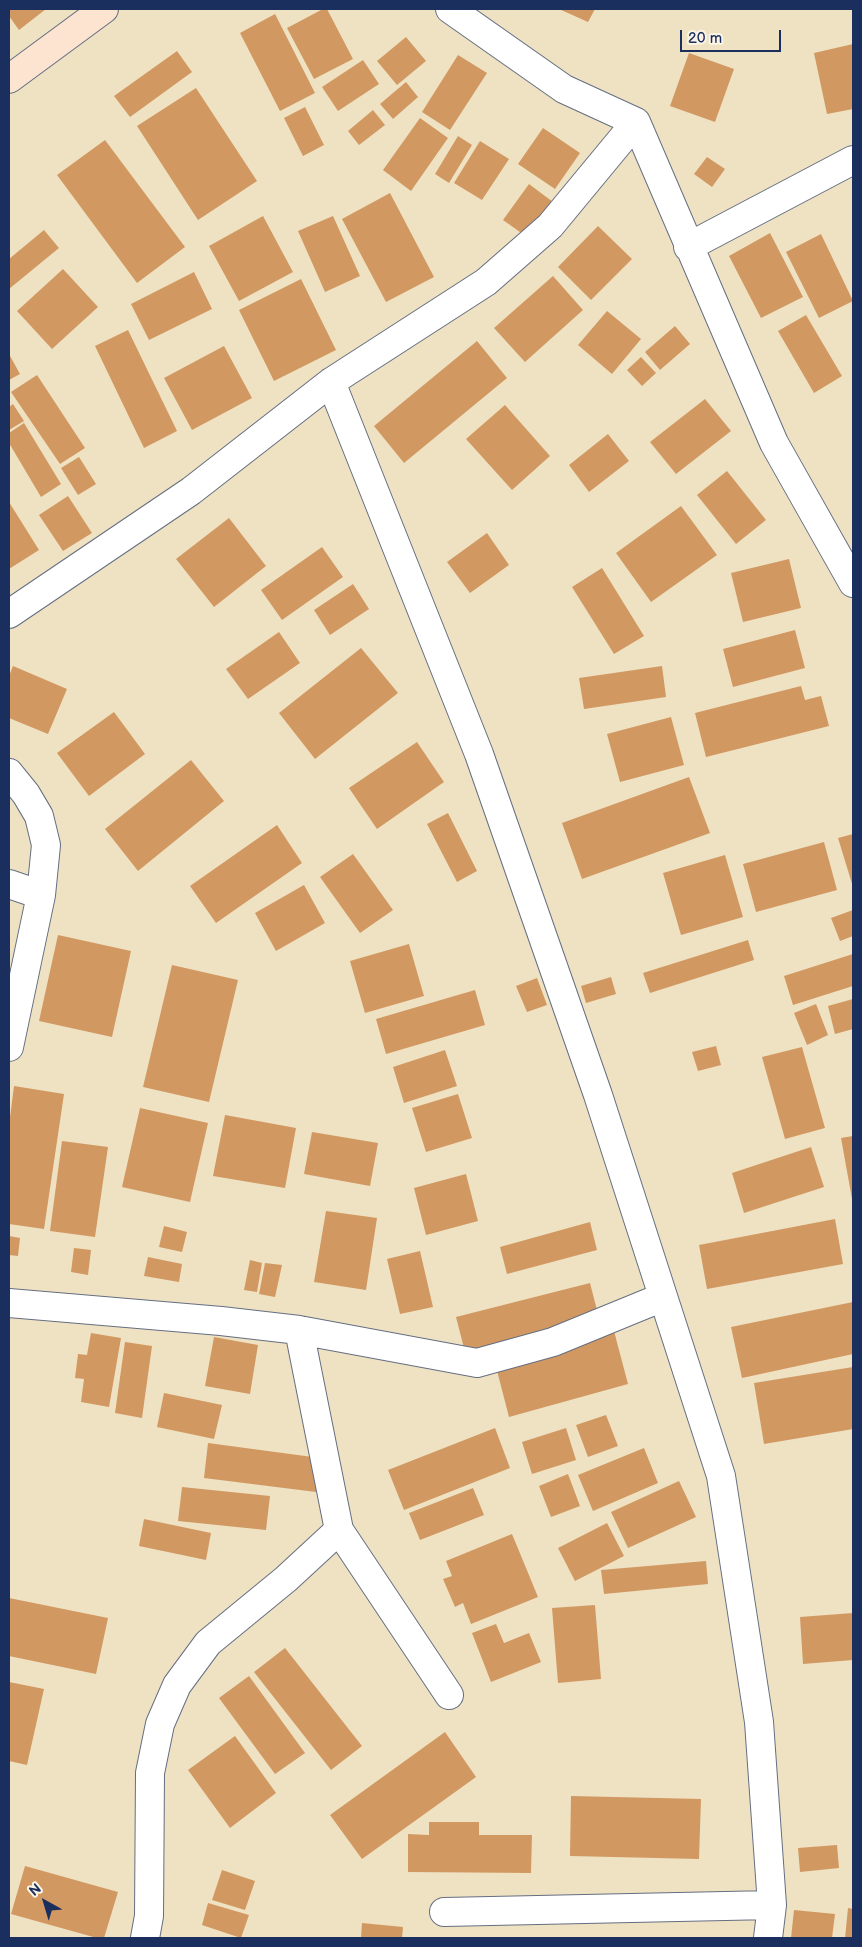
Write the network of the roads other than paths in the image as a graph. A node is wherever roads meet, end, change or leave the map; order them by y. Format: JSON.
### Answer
{"nodes":[{"id":1,"x":104,"y":9,"type":"edge"},
{"id":2,"x":450,"y":9,"type":"edge"},
{"id":3,"x":9,"y":79,"type":"edge"},
{"id":4,"x":636,"y":122,"type":"junction"},
{"id":5,"x":853,"y":160,"type":"edge"},
{"id":6,"x":688,"y":247,"type":"junction"},
{"id":7,"x":331,"y":382,"type":"junction"},
{"id":8,"x":853,"y":582,"type":"edge"},
{"id":9,"x":9,"y":614,"type":"edge"},
{"id":10,"x":9,"y":773,"type":"edge"},
{"id":11,"x":9,"y":884,"type":"edge"},
{"id":12,"x":41,"y":895,"type":"junction"},
{"id":13,"x":9,"y":1047,"type":"edge"},
{"id":14,"x":664,"y":1297,"type":"junction"},
{"id":15,"x":9,"y":1303,"type":"edge"},
{"id":16,"x":299,"y":1330,"type":"junction"},
{"id":17,"x":339,"y":1530,"type":"junction"},
{"id":18,"x":449,"y":1694,"type":"dead end"},
{"id":19,"x":772,"y":1905,"type":"junction"},
{"id":20,"x":444,"y":1912,"type":"dead end"},
{"id":21,"x":145,"y":1938,"type":"edge"},
{"id":22,"x":768,"y":1938,"type":"edge"}],
"edges":[{"from":1,"to":3,"type":"street"},
{"from":2,"to":4,"type":"street"},
{"from":4,"to":6,"type":"street"},
{"from":4,"to":7,"type":"street"},
{"from":5,"to":6,"type":"street"},
{"from":6,"to":8,"type":"street"},
{"from":7,"to":9,"type":"street"},
{"from":7,"to":14,"type":"street"},
{"from":10,"to":12,"type":"street"},
{"from":11,"to":12,"type":"street"},
{"from":12,"to":13,"type":"street"},
{"from":14,"to":16,"type":"street"},
{"from":14,"to":19,"type":"street"},
{"from":15,"to":16,"type":"street"},
{"from":16,"to":17,"type":"street"},
{"from":17,"to":18,"type":"street"},
{"from":17,"to":21,"type":"street"},
{"from":19,"to":20,"type":"street"},
{"from":19,"to":22,"type":"street"}]}
